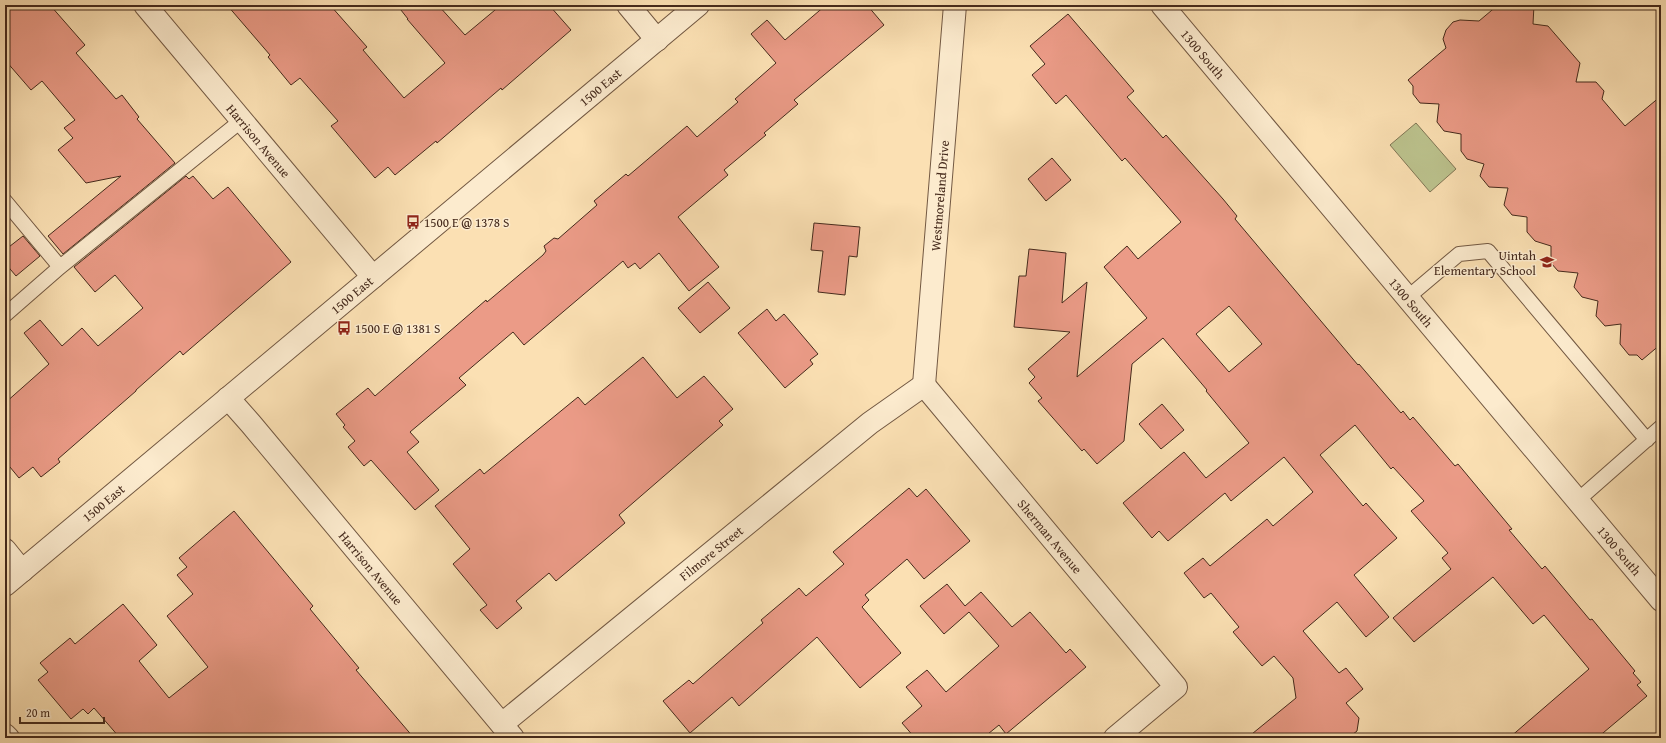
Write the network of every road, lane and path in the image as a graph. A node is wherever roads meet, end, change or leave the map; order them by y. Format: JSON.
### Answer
{"nodes":[{"id":1,"x":145,"y":5,"type":"edge"},
{"id":2,"x":628,"y":5,"type":"edge"},
{"id":3,"x":698,"y":5,"type":"edge"},
{"id":4,"x":955,"y":5,"type":"edge"},
{"id":5,"x":1162,"y":5,"type":"edge"},
{"id":6,"x":657,"y":40,"type":"junction"},
{"id":7,"x":242,"y":120,"type":"junction"},
{"id":8,"x":5,"y":201,"type":"edge"},
{"id":9,"x":60,"y":268,"type":"junction"},
{"id":10,"x":373,"y":277,"type":"junction"},
{"id":11,"x":1407,"y":298,"type":"junction"},
{"id":12,"x":5,"y":315,"type":"edge"},
{"id":13,"x":924,"y":385,"type":"junction"},
{"id":14,"x":228,"y":398,"type":"junction"},
{"id":15,"x":1661,"y":427,"type":"edge"},
{"id":16,"x":1647,"y":440,"type":"junction"},
{"id":17,"x":1578,"y":500,"type":"junction"},
{"id":18,"x":5,"y":550,"type":"edge"},
{"id":19,"x":22,"y":571,"type":"junction"},
{"id":20,"x":5,"y":585,"type":"edge"},
{"id":21,"x":1661,"y":600,"type":"edge"},
{"id":22,"x":508,"y":731,"type":"edge"},
{"id":23,"x":5,"y":735,"type":"edge"},
{"id":24,"x":8,"y":738,"type":"edge"},
{"id":25,"x":1115,"y":738,"type":"edge"}],
"edges":[{"from":1,"to":7,"type":"street","name":"Harrison Avenue"},
{"from":2,"to":6,"type":"street"},
{"from":3,"to":6,"type":"street","name":"1500 East"},
{"from":4,"to":13,"type":"street","name":"Westmoreland Drive"},
{"from":5,"to":11,"type":"street","name":"1300 South"},
{"from":6,"to":10,"type":"street","name":"1500 East"},
{"from":7,"to":9,"type":"lane"},
{"from":7,"to":10,"type":"street","name":"Harrison Avenue"},
{"from":8,"to":9,"type":"lane"},
{"from":9,"to":12,"type":"lane"},
{"from":10,"to":14,"type":"street","name":"1500 East"},
{"from":11,"to":16,"type":"lane"},
{"from":11,"to":17,"type":"street","name":"1300 South"},
{"from":13,"to":22,"type":"street","name":"Filmore Street"},
{"from":13,"to":25,"type":"street","name":"Sherman Avenue"},
{"from":14,"to":19,"type":"street","name":"1500 East"},
{"from":14,"to":22,"type":"street","name":"Harrison Avenue"},
{"from":15,"to":16,"type":"lane"},
{"from":16,"to":17,"type":"lane"},
{"from":17,"to":21,"type":"street","name":"1300 South"},
{"from":18,"to":19,"type":"street"},
{"from":19,"to":20,"type":"street","name":"1500 East"},
{"from":23,"to":24,"type":"street"}]}
